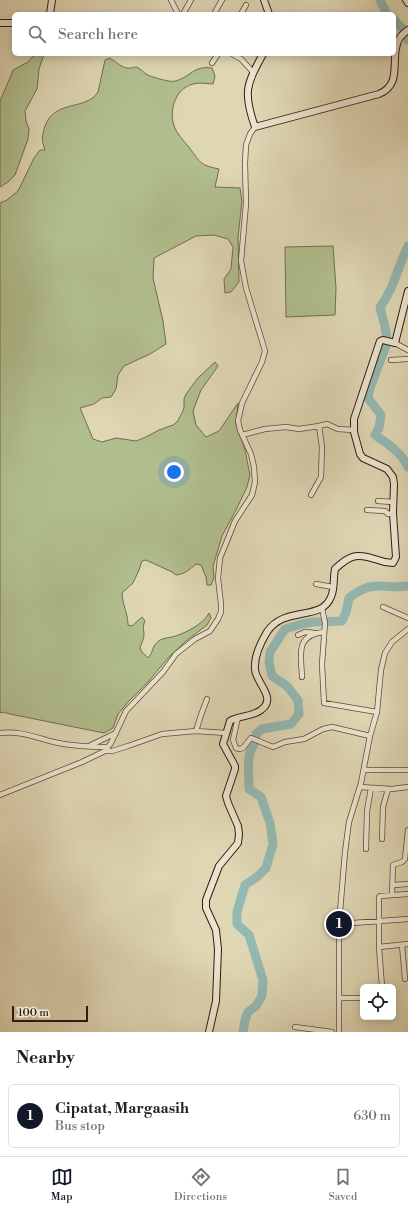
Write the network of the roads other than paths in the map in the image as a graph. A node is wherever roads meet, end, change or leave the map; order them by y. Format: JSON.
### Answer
{"nodes":[{"id":1,"x":52,"y":0,"type":"edge"},
{"id":2,"x":171,"y":0,"type":"edge"},
{"id":3,"x":191,"y":0,"type":"edge"},
{"id":4,"x":222,"y":0,"type":"edge"},
{"id":5,"x":264,"y":0,"type":"edge"},
{"id":6,"x":406,"y":0,"type":"edge"},
{"id":7,"x":408,"y":3,"type":"edge"},
{"id":8,"x":246,"y":5,"type":"dead end"},
{"id":9,"x":50,"y":12,"type":"edge"},
{"id":10,"x":177,"y":12,"type":"edge"},
{"id":11,"x":184,"y":12,"type":"edge"},
{"id":12,"x":215,"y":12,"type":"edge"},
{"id":13,"x":242,"y":12,"type":"edge"},
{"id":14,"x":268,"y":12,"type":"edge"},
{"id":15,"x":0,"y":23,"type":"edge"},
{"id":16,"x":12,"y":24,"type":"edge"},
{"id":17,"x":406,"y":32,"type":"edge"},
{"id":18,"x":396,"y":54,"type":"edge"},
{"id":19,"x":217,"y":56,"type":"edge"},
{"id":20,"x":236,"y":56,"type":"edge"},
{"id":21,"x":243,"y":56,"type":"edge"},
{"id":22,"x":262,"y":56,"type":"edge"},
{"id":23,"x":396,"y":56,"type":"edge"},
{"id":24,"x":241,"y":59,"type":"junction"},
{"id":25,"x":212,"y":63,"type":"dead end"},
{"id":26,"x":253,"y":72,"type":"junction"},
{"id":27,"x":255,"y":127,"type":"junction"},
{"id":28,"x":408,"y":291,"type":"edge"},
{"id":29,"x":394,"y":343,"type":"junction"},
{"id":30,"x":408,"y":350,"type":"edge"},
{"id":31,"x":408,"y":359,"type":"edge"},
{"id":32,"x":392,"y":360,"type":"dead end"},
{"id":33,"x":318,"y":426,"type":"junction"},
{"id":34,"x":351,"y":429,"type":"junction"},
{"id":35,"x":242,"y":435,"type":"junction"},
{"id":36,"x":311,"y":495,"type":"dead end"},
{"id":37,"x":391,"y":501,"type":"junction"},
{"id":38,"x":378,"y":502,"type":"dead end"},
{"id":39,"x":367,"y":510,"type":"dead end"},
{"id":40,"x":391,"y":514,"type":"junction"},
{"id":41,"x":316,"y":584,"type":"dead end"},
{"id":42,"x":330,"y":586,"type":"junction"},
{"id":43,"x":383,"y":607,"type":"dead end"},
{"id":44,"x":322,"y":608,"type":"junction"},
{"id":45,"x":408,"y":618,"type":"edge"},
{"id":46,"x":408,"y":629,"type":"edge"},
{"id":47,"x":324,"y":632,"type":"junction"},
{"id":48,"x":315,"y":633,"type":"junction"},
{"id":49,"x":298,"y":635,"type":"dead end"},
{"id":50,"x":302,"y":677,"type":"dead end"},
{"id":51,"x":207,"y":699,"type":"dead end"},
{"id":52,"x":377,"y":712,"type":"junction"},
{"id":53,"x":238,"y":717,"type":"junction"},
{"id":54,"x":196,"y":731,"type":"junction"},
{"id":55,"x":0,"y":733,"type":"edge"},
{"id":56,"x":116,"y":733,"type":"junction"},
{"id":57,"x":221,"y":733,"type":"junction"},
{"id":58,"x":370,"y":736,"type":"junction"},
{"id":59,"x":90,"y":746,"type":"junction"},
{"id":60,"x":106,"y":749,"type":"junction"},
{"id":61,"x":364,"y":770,"type":"junction"},
{"id":62,"x":408,"y":770,"type":"edge"},
{"id":63,"x":360,"y":787,"type":"junction"},
{"id":64,"x":408,"y":787,"type":"edge"},
{"id":65,"x":371,"y":788,"type":"junction"},
{"id":66,"x":388,"y":789,"type":"junction"},
{"id":67,"x":0,"y":795,"type":"edge"},
{"id":68,"x":408,"y":830,"type":"edge"},
{"id":69,"x":382,"y":839,"type":"dead end"},
{"id":70,"x":366,"y":849,"type":"dead end"},
{"id":71,"x":408,"y":884,"type":"edge"},
{"id":72,"x":393,"y":885,"type":"junction"},
{"id":73,"x":408,"y":894,"type":"edge"},
{"id":74,"x":392,"y":895,"type":"junction"},
{"id":75,"x":408,"y":919,"type":"edge"},
{"id":76,"x":379,"y":921,"type":"junction"},
{"id":77,"x":339,"y":924,"type":"junction"},
{"id":78,"x":408,"y":944,"type":"edge"},
{"id":79,"x":402,"y":945,"type":"junction"},
{"id":80,"x":378,"y":947,"type":"junction"},
{"id":81,"x":406,"y":979,"type":"dead end"},
{"id":82,"x":382,"y":984,"type":"edge"},
{"id":83,"x":340,"y":998,"type":"junction"},
{"id":84,"x":360,"y":998,"type":"edge"},
{"id":85,"x":295,"y":1028,"type":"dead end"},
{"id":86,"x":209,"y":1032,"type":"edge"},
{"id":87,"x":332,"y":1032,"type":"edge"},
{"id":88,"x":339,"y":1032,"type":"edge"}],
"edges":[{"from":1,"to":9,"type":"street"},
{"from":2,"to":10,"type":"street"},
{"from":3,"to":11,"type":"street"},
{"from":4,"to":12,"type":"street"},
{"from":5,"to":14,"type":"street"},
{"from":6,"to":7,"type":"street"},
{"from":8,"to":13,"type":"street"},
{"from":15,"to":16,"type":"street"},
{"from":17,"to":18,"type":"street"},
{"from":19,"to":25,"type":"street"},
{"from":20,"to":24,"type":"street"},
{"from":21,"to":24,"type":"street"},
{"from":22,"to":26,"type":"street"},
{"from":23,"to":27,"type":"street"},
{"from":24,"to":26,"type":"street"},
{"from":26,"to":27,"type":"street"},
{"from":27,"to":35,"type":"street"},
{"from":28,"to":29,"type":"street"},
{"from":29,"to":30,"type":"street"},
{"from":29,"to":34,"type":"street"},
{"from":31,"to":32,"type":"street"},
{"from":33,"to":34,"type":"street"},
{"from":33,"to":35,"type":"street"},
{"from":33,"to":36,"type":"street"},
{"from":34,"to":37,"type":"street"},
{"from":35,"to":56,"type":"street"},
{"from":37,"to":38,"type":"street"},
{"from":37,"to":40,"type":"street"},
{"from":39,"to":40,"type":"street"},
{"from":40,"to":42,"type":"street"},
{"from":41,"to":42,"type":"street"},
{"from":42,"to":44,"type":"street"},
{"from":43,"to":45,"type":"street"},
{"from":44,"to":47,"type":"street"},
{"from":44,"to":53,"type":"street"},
{"from":46,"to":52,"type":"street"},
{"from":47,"to":48,"type":"street"},
{"from":47,"to":52,"type":"street"},
{"from":48,"to":49,"type":"street"},
{"from":48,"to":50,"type":"street"},
{"from":51,"to":54,"type":"street"},
{"from":52,"to":58,"type":"street"},
{"from":53,"to":57,"type":"street"},
{"from":53,"to":58,"type":"street"},
{"from":54,"to":57,"type":"street"},
{"from":54,"to":60,"type":"street"},
{"from":55,"to":59,"type":"street"},
{"from":56,"to":59,"type":"street"},
{"from":56,"to":60,"type":"street"},
{"from":57,"to":86,"type":"street"},
{"from":58,"to":61,"type":"street"},
{"from":59,"to":60,"type":"street"},
{"from":60,"to":67,"type":"street"},
{"from":61,"to":62,"type":"street"},
{"from":61,"to":63,"type":"street"},
{"from":63,"to":65,"type":"street"},
{"from":63,"to":77,"type":"street"},
{"from":64,"to":66,"type":"street"},
{"from":65,"to":66,"type":"street"},
{"from":65,"to":70,"type":"street"},
{"from":66,"to":69,"type":"street"},
{"from":68,"to":72,"type":"street"},
{"from":71,"to":72,"type":"street"},
{"from":72,"to":74,"type":"street"},
{"from":73,"to":74,"type":"street"},
{"from":74,"to":76,"type":"street"},
{"from":75,"to":76,"type":"street"},
{"from":76,"to":77,"type":"street"},
{"from":76,"to":80,"type":"street"},
{"from":77,"to":83,"type":"street"},
{"from":78,"to":79,"type":"street"},
{"from":79,"to":80,"type":"street"},
{"from":79,"to":81,"type":"street"},
{"from":80,"to":82,"type":"street"},
{"from":83,"to":84,"type":"street"},
{"from":83,"to":88,"type":"street"},
{"from":85,"to":87,"type":"street"}]}
